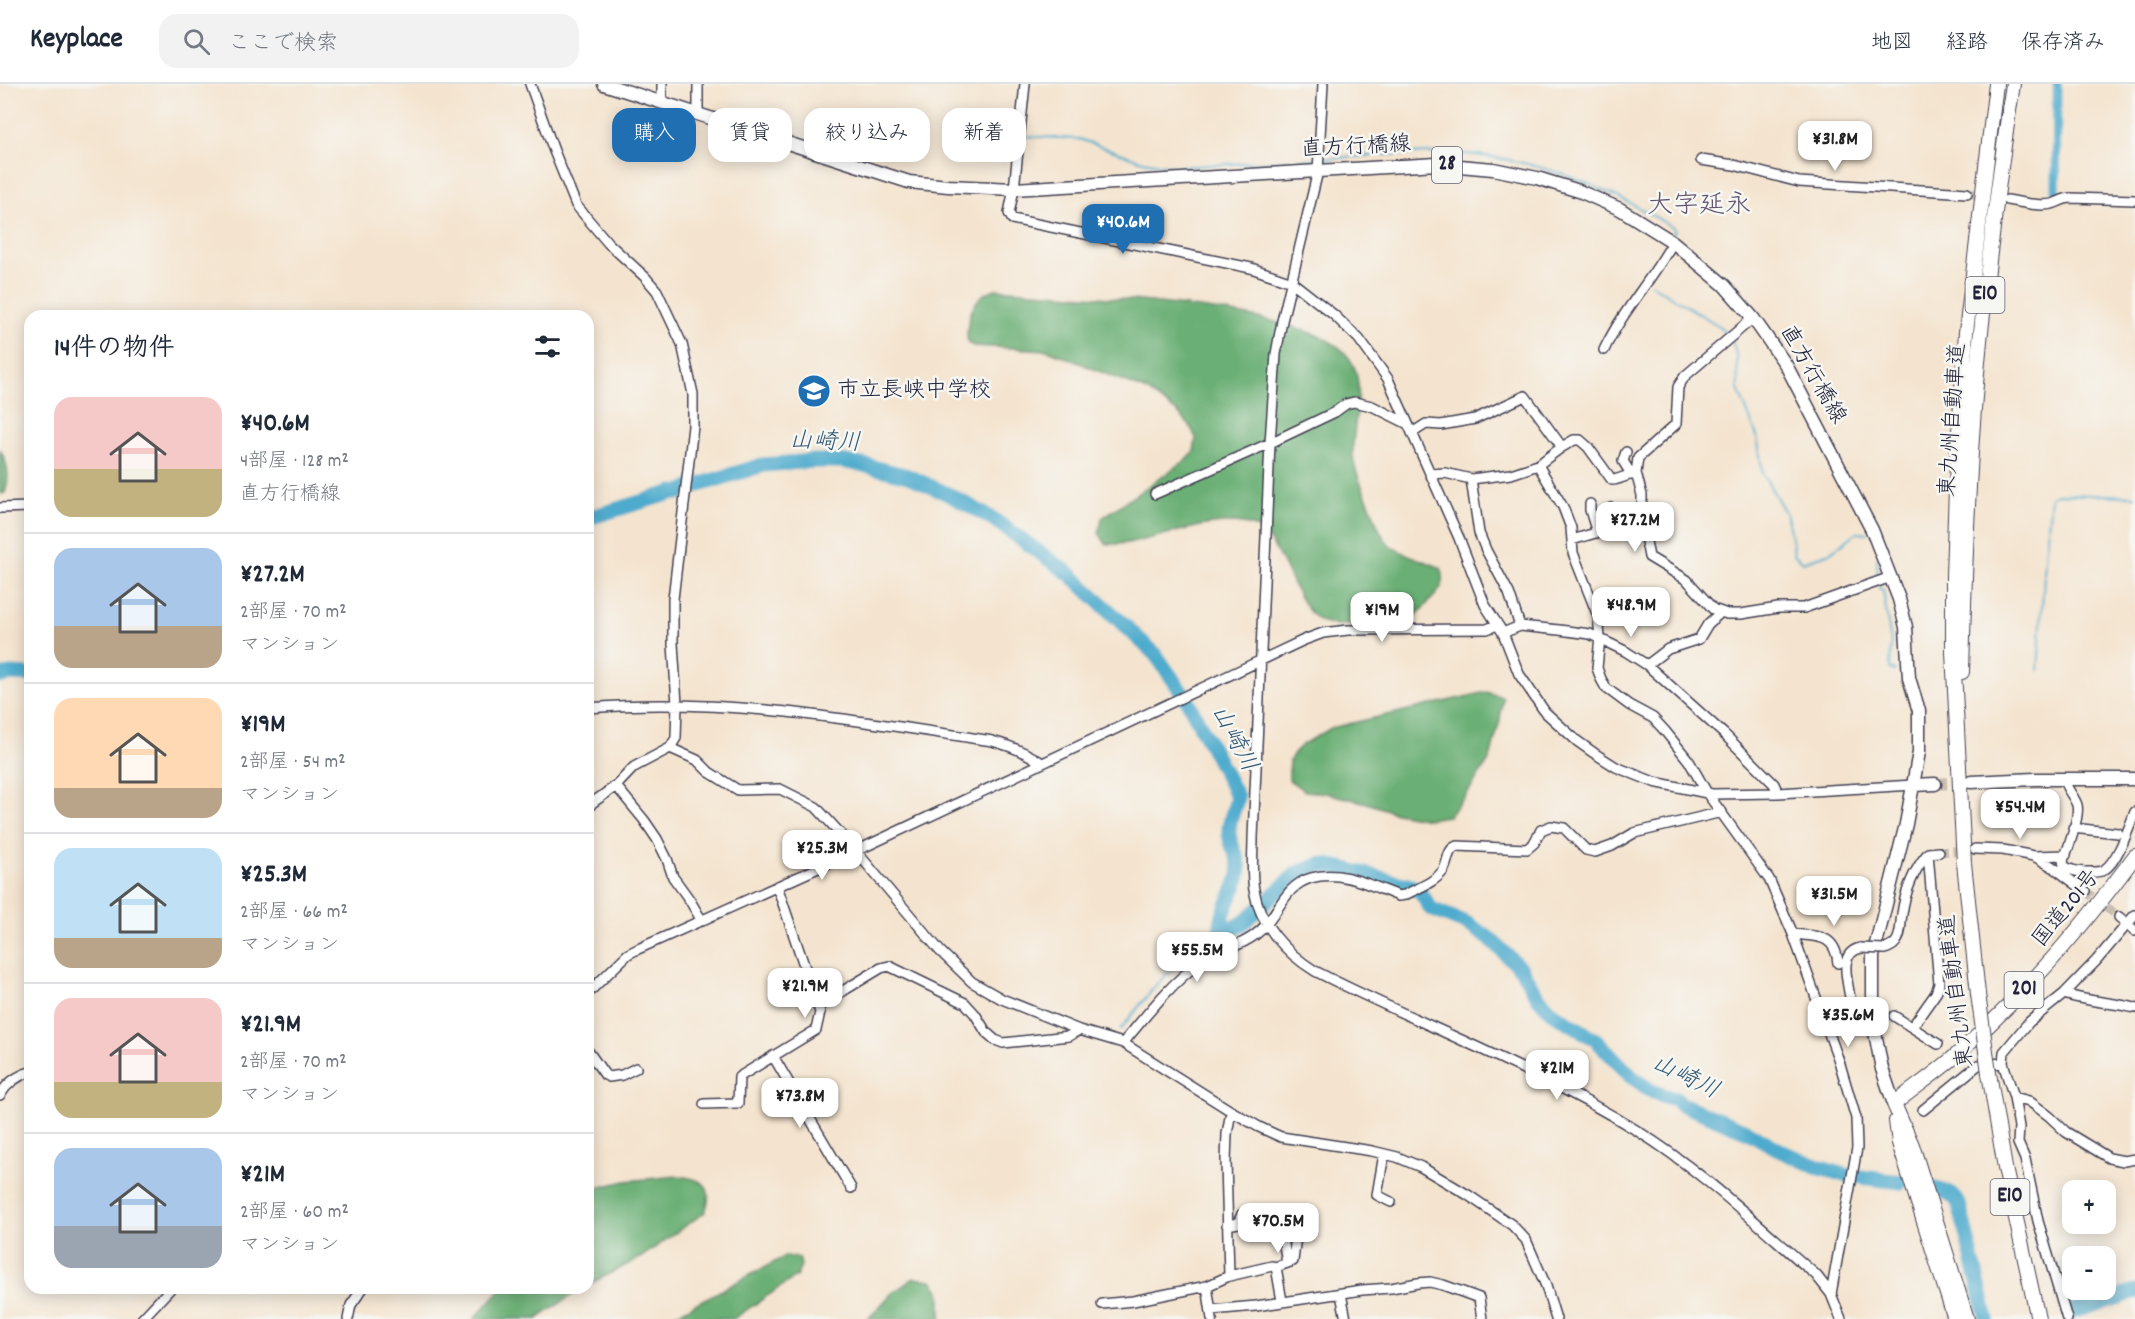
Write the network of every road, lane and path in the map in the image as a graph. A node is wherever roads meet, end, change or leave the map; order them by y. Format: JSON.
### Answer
{"nodes":[{"id":1,"x":530,"y":84,"type":"edge"},
{"id":2,"x":604,"y":84,"type":"edge"},
{"id":3,"x":662,"y":84,"type":"edge"},
{"id":4,"x":698,"y":84,"type":"edge"},
{"id":5,"x":1025,"y":84,"type":"edge"},
{"id":6,"x":1323,"y":84,"type":"edge"},
{"id":7,"x":1996,"y":84,"type":"edge"},
{"id":8,"x":2013,"y":84,"type":"edge"},
{"id":9,"x":625,"y":88,"type":"edge"},
{"id":10,"x":662,"y":103,"type":"junction"},
{"id":11,"x":698,"y":115,"type":"junction"},
{"id":12,"x":1701,"y":160,"type":"dead end"},
{"id":13,"x":1318,"y":171,"type":"junction"},
{"id":14,"x":1014,"y":189,"type":"junction"},
{"id":15,"x":1967,"y":193,"type":"tunnel mouth"},
{"id":16,"x":2007,"y":200,"type":"tunnel mouth"},
{"id":17,"x":2135,"y":200,"type":"edge"},
{"id":18,"x":1673,"y":242,"type":"junction"},
{"id":19,"x":1292,"y":282,"type":"junction"},
{"id":20,"x":1753,"y":318,"type":"junction"},
{"id":21,"x":1604,"y":350,"type":"dead end"},
{"id":22,"x":1410,"y":428,"type":"junction"},
{"id":23,"x":1270,"y":443,"type":"junction"},
{"id":24,"x":1562,"y":447,"type":"junction"},
{"id":25,"x":1626,"y":452,"type":"dead end"},
{"id":26,"x":1538,"y":465,"type":"junction"},
{"id":27,"x":1430,"y":474,"type":"junction"},
{"id":28,"x":1634,"y":474,"type":"junction"},
{"id":29,"x":1471,"y":479,"type":"junction"},
{"id":30,"x":1155,"y":494,"type":"dead end"},
{"id":31,"x":1590,"y":504,"type":"dead end"},
{"id":32,"x":24,"y":507,"type":"edge"},
{"id":33,"x":0,"y":508,"type":"edge"},
{"id":34,"x":1611,"y":508,"type":"dead end"},
{"id":35,"x":1642,"y":521,"type":"junction"},
{"id":36,"x":1611,"y":528,"type":"junction"},
{"id":37,"x":1597,"y":532,"type":"junction"},
{"id":38,"x":1572,"y":540,"type":"junction"},
{"id":39,"x":1891,"y":577,"type":"junction"},
{"id":40,"x":1720,"y":613,"type":"junction"},
{"id":41,"x":1520,"y":626,"type":"junction"},
{"id":42,"x":1500,"y":629,"type":"junction"},
{"id":43,"x":1600,"y":637,"type":"junction"},
{"id":44,"x":1260,"y":661,"type":"junction"},
{"id":45,"x":1647,"y":665,"type":"junction"},
{"id":46,"x":677,"y":705,"type":"junction"},
{"id":47,"x":594,"y":708,"type":"edge"},
{"id":48,"x":670,"y":748,"type":"junction"},
{"id":49,"x":1960,"y":761,"type":"junction"},
{"id":50,"x":1042,"y":763,"type":"junction"},
{"id":51,"x":2064,"y":779,"type":"junction"},
{"id":52,"x":2135,"y":779,"type":"edge"},
{"id":53,"x":1971,"y":782,"type":"tunnel mouth"},
{"id":54,"x":1935,"y":784,"type":"tunnel mouth"},
{"id":55,"x":1914,"y":785,"type":"junction"},
{"id":56,"x":616,"y":786,"type":"junction"},
{"id":57,"x":1707,"y":793,"type":"junction"},
{"id":58,"x":1778,"y":793,"type":"junction"},
{"id":59,"x":594,"y":801,"type":"edge"},
{"id":60,"x":1722,"y":812,"type":"junction"},
{"id":61,"x":2135,"y":812,"type":"edge"},
{"id":62,"x":2073,"y":828,"type":"junction"},
{"id":63,"x":2118,"y":833,"type":"dead end"},
{"id":64,"x":1976,"y":849,"type":"tunnel mouth"},
{"id":65,"x":856,"y":852,"type":"junction"},
{"id":66,"x":1939,"y":852,"type":"tunnel mouth"},
{"id":67,"x":1928,"y":853,"type":"junction"},
{"id":68,"x":2066,"y":855,"type":"junction"},
{"id":69,"x":2034,"y":856,"type":"junction"},
{"id":70,"x":2135,"y":856,"type":"edge"},
{"id":71,"x":777,"y":886,"type":"junction"},
{"id":72,"x":2085,"y":891,"type":"tunnel mouth"},
{"id":73,"x":2135,"y":915,"type":"edge"},
{"id":74,"x":2119,"y":917,"type":"tunnel mouth"},
{"id":75,"x":702,"y":921,"type":"junction"},
{"id":76,"x":1266,"y":922,"type":"junction"},
{"id":77,"x":2131,"y":928,"type":"edge"},
{"id":78,"x":1793,"y":934,"type":"junction"},
{"id":79,"x":1838,"y":963,"type":"dead end"},
{"id":80,"x":594,"y":987,"type":"edge"},
{"id":81,"x":2064,"y":994,"type":"junction"},
{"id":82,"x":818,"y":1006,"type":"junction"},
{"id":83,"x":2135,"y":1008,"type":"edge"},
{"id":84,"x":1894,"y":1016,"type":"dead end"},
{"id":85,"x":1912,"y":1027,"type":"junction"},
{"id":86,"x":1079,"y":1030,"type":"junction"},
{"id":87,"x":1827,"y":1030,"type":"junction"},
{"id":88,"x":1123,"y":1043,"type":"junction"},
{"id":89,"x":1938,"y":1044,"type":"dead end"},
{"id":90,"x":773,"y":1056,"type":"junction"},
{"id":91,"x":594,"y":1059,"type":"edge"},
{"id":92,"x":2003,"y":1063,"type":"junction"},
{"id":93,"x":636,"y":1068,"type":"dead end"},
{"id":94,"x":24,"y":1074,"type":"edge"},
{"id":95,"x":0,"y":1095,"type":"edge"},
{"id":96,"x":2014,"y":1097,"type":"junction"},
{"id":97,"x":704,"y":1104,"type":"dead end"},
{"id":98,"x":1894,"y":1104,"type":"junction"},
{"id":99,"x":1923,"y":1110,"type":"dead end"},
{"id":100,"x":1232,"y":1112,"type":"junction"},
{"id":101,"x":1384,"y":1154,"type":"junction"},
{"id":102,"x":2135,"y":1159,"type":"edge"},
{"id":103,"x":851,"y":1188,"type":"dead end"},
{"id":104,"x":1391,"y":1202,"type":"dead end"},
{"id":105,"x":1242,"y":1214,"type":"dead end"},
{"id":106,"x":1227,"y":1225,"type":"junction"},
{"id":107,"x":1300,"y":1226,"type":"dead end"},
{"id":108,"x":1282,"y":1233,"type":"dead end"},
{"id":109,"x":1287,"y":1263,"type":"junction"},
{"id":110,"x":1276,"y":1267,"type":"junction"},
{"id":111,"x":1229,"y":1276,"type":"junction"},
{"id":112,"x":1207,"y":1286,"type":"junction"},
{"id":113,"x":165,"y":1294,"type":"edge"},
{"id":114,"x":359,"y":1294,"type":"edge"},
{"id":115,"x":1341,"y":1294,"type":"junction"},
{"id":116,"x":1831,"y":1294,"type":"junction"},
{"id":117,"x":1282,"y":1301,"type":"junction"},
{"id":118,"x":1102,"y":1304,"type":"dead end"},
{"id":119,"x":1212,"y":1314,"type":"edge"},
{"id":120,"x":142,"y":1319,"type":"edge"},
{"id":121,"x":348,"y":1319,"type":"edge"},
{"id":122,"x":1346,"y":1319,"type":"edge"},
{"id":123,"x":1482,"y":1319,"type":"edge"},
{"id":124,"x":1556,"y":1319,"type":"edge"},
{"id":125,"x":1840,"y":1319,"type":"edge"},
{"id":126,"x":1955,"y":1319,"type":"edge"},
{"id":127,"x":1967,"y":1319,"type":"edge"},
{"id":128,"x":2038,"y":1319,"type":"edge"},
{"id":129,"x":2067,"y":1319,"type":"edge"}],
"edges":[{"from":1,"to":46,"type":"street"},
{"from":2,"to":9,"type":"main road","name":"直方行橋線","number":"28"},
{"from":3,"to":10,"type":"street"},
{"from":4,"to":11,"type":"street"},
{"from":5,"to":14,"type":"street"},
{"from":6,"to":13,"type":"street"},
{"from":7,"to":49,"type":"highway","name":"東九州自動車道","number":"E10"},
{"from":8,"to":49,"type":"highway","name":"東九州自動車道","number":"E10"},
{"from":9,"to":10,"type":"main road","name":"直方行橋線","number":"28"},
{"from":10,"to":11,"type":"main road","name":"直方行橋線","number":"28"},
{"from":11,"to":14,"type":"main road","name":"直方行橋線","number":"28"},
{"from":12,"to":15,"type":"street"},
{"from":13,"to":14,"type":"main road","name":"直方行橋線","number":"28"},
{"from":13,"to":18,"type":"main road","name":"直方行橋線","number":"28"},
{"from":13,"to":19,"type":"street"},
{"from":14,"to":19,"type":"street"},
{"from":16,"to":17,"type":"street"},
{"from":18,"to":20,"type":"main road","name":"直方行橋線","number":"28"},
{"from":18,"to":21,"type":"street"},
{"from":19,"to":22,"type":"street"},
{"from":19,"to":23,"type":"street"},
{"from":20,"to":28,"type":"street"},
{"from":20,"to":39,"type":"main road","name":"直方行橋線","number":"28"},
{"from":22,"to":23,"type":"street"},
{"from":22,"to":24,"type":"street"},
{"from":22,"to":27,"type":"street"},
{"from":23,"to":30,"type":"street"},
{"from":23,"to":44,"type":"street"},
{"from":24,"to":26,"type":"street"},
{"from":24,"to":28,"type":"street"},
{"from":25,"to":28,"type":"street"},
{"from":26,"to":29,"type":"street"},
{"from":26,"to":38,"type":"street"},
{"from":27,"to":29,"type":"street"},
{"from":27,"to":42,"type":"street"},
{"from":28,"to":35,"type":"street"},
{"from":29,"to":41,"type":"street"},
{"from":31,"to":37,"type":"street"},
{"from":32,"to":33,"type":"street"},
{"from":34,"to":36,"type":"street"},
{"from":35,"to":36,"type":"street"},
{"from":35,"to":40,"type":"street"},
{"from":36,"to":37,"type":"street"},
{"from":37,"to":38,"type":"street"},
{"from":38,"to":43,"type":"street"},
{"from":39,"to":40,"type":"street"},
{"from":39,"to":55,"type":"main road","name":"直方行橋線","number":"28"},
{"from":40,"to":45,"type":"street"},
{"from":41,"to":42,"type":"street"},
{"from":41,"to":43,"type":"street"},
{"from":42,"to":44,"type":"street"},
{"from":42,"to":57,"type":"street"},
{"from":43,"to":45,"type":"street"},
{"from":43,"to":57,"type":"street"},
{"from":44,"to":50,"type":"street"},
{"from":44,"to":76,"type":"street"},
{"from":45,"to":58,"type":"street"},
{"from":46,"to":47,"type":"street"},
{"from":46,"to":48,"type":"street"},
{"from":46,"to":50,"type":"street"},
{"from":48,"to":56,"type":"street"},
{"from":48,"to":65,"type":"street"},
{"from":49,"to":128,"type":"highway","name":"東九州自動車道","number":"E10","bridge":true},
{"from":50,"to":65,"type":"street"},
{"from":51,"to":52,"type":"main road"},
{"from":51,"to":53,"type":"main road"},
{"from":51,"to":62,"type":"street"},
{"from":54,"to":55,"type":"main road"},
{"from":55,"to":58,"type":"street"},
{"from":55,"to":98,"type":"main road","name":"直方行橋線","number":"28"},
{"from":56,"to":59,"type":"street"},
{"from":56,"to":75,"type":"street"},
{"from":57,"to":58,"type":"street"},
{"from":57,"to":60,"type":"street"},
{"from":60,"to":76,"type":"street"},
{"from":60,"to":78,"type":"street"},
{"from":61,"to":68,"type":"street"},
{"from":62,"to":63,"type":"street"},
{"from":62,"to":68,"type":"street"},
{"from":64,"to":69,"type":"street"},
{"from":65,"to":71,"type":"street"},
{"from":65,"to":86,"type":"street"},
{"from":66,"to":67,"type":"street"},
{"from":67,"to":85,"type":"street"},
{"from":67,"to":87,"type":"street","bridge":true},
{"from":68,"to":69,"type":"street"},
{"from":69,"to":72,"type":"street"},
{"from":70,"to":98,"type":"highway","name":"国道201号","number":"201"},
{"from":71,"to":75,"type":"street"},
{"from":71,"to":82,"type":"street"},
{"from":73,"to":77,"type":"street"},
{"from":74,"to":77,"type":"street"},
{"from":75,"to":80,"type":"street"},
{"from":76,"to":88,"type":"street"},
{"from":76,"to":116,"type":"street"},
{"from":77,"to":81,"type":"street"},
{"from":78,"to":79,"type":"street"},
{"from":78,"to":87,"type":"street"},
{"from":81,"to":83,"type":"street"},
{"from":81,"to":92,"type":"street"},
{"from":82,"to":86,"type":"street"},
{"from":82,"to":90,"type":"street"},
{"from":84,"to":85,"type":"street"},
{"from":85,"to":89,"type":"street"},
{"from":86,"to":88,"type":"street"},
{"from":87,"to":116,"type":"street"},
{"from":88,"to":100,"type":"street"},
{"from":90,"to":97,"type":"street"},
{"from":90,"to":103,"type":"street"},
{"from":91,"to":93,"type":"street"},
{"from":92,"to":96,"type":"street"},
{"from":92,"to":99,"type":"street"},
{"from":94,"to":95,"type":"street"},
{"from":96,"to":102,"type":"street"},
{"from":96,"to":129,"type":"street"},
{"from":98,"to":126,"type":"highway"},
{"from":98,"to":127,"type":"highway"},
{"from":100,"to":101,"type":"street"},
{"from":100,"to":106,"type":"street"},
{"from":101,"to":104,"type":"street"},
{"from":101,"to":124,"type":"street"},
{"from":105,"to":106,"type":"street"},
{"from":106,"to":111,"type":"street"},
{"from":107,"to":109,"type":"street"},
{"from":108,"to":109,"type":"street"},
{"from":109,"to":110,"type":"street"},
{"from":110,"to":111,"type":"street"},
{"from":110,"to":117,"type":"street"},
{"from":111,"to":112,"type":"street"},
{"from":112,"to":118,"type":"street"},
{"from":112,"to":119,"type":"street"},
{"from":113,"to":120,"type":"street"},
{"from":114,"to":121,"type":"street"},
{"from":115,"to":117,"type":"street"},
{"from":115,"to":122,"type":"street"},
{"from":115,"to":123,"type":"street"},
{"from":116,"to":125,"type":"street"},
{"from":117,"to":119,"type":"street"}]}
